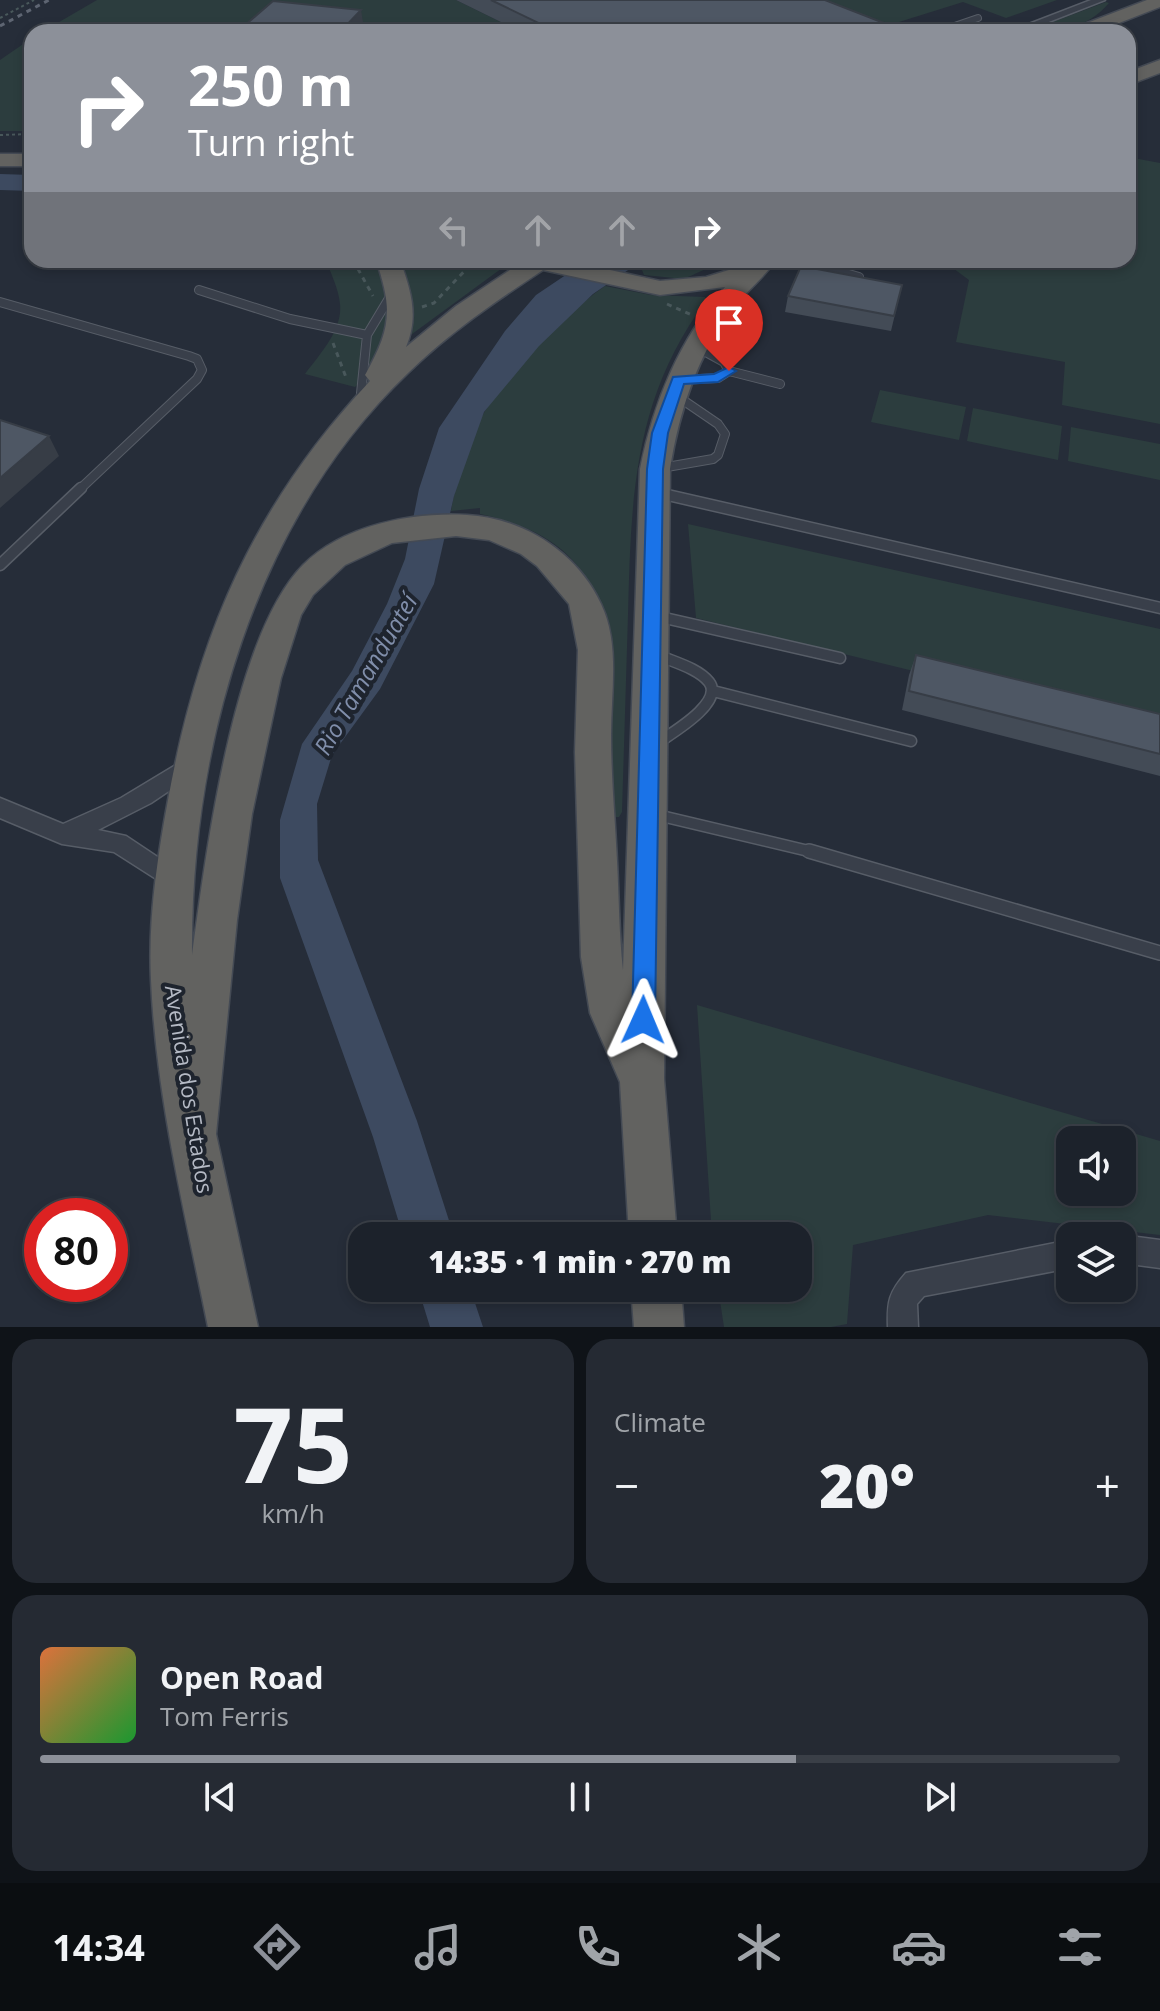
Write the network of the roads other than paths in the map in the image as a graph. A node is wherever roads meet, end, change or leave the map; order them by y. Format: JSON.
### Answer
{"nodes":[{"id":1,"x":1100,"y":0,"type":"edge"},
{"id":2,"x":1120,"y":0,"type":"edge"},
{"id":3,"x":1160,"y":1,"type":"edge"},
{"id":4,"x":978,"y":18,"type":"dead end"},
{"id":5,"x":1107,"y":21,"type":"junction"},
{"id":6,"x":960,"y":24,"type":"edge"},
{"id":7,"x":1035,"y":24,"type":"edge"},
{"id":8,"x":1100,"y":24,"type":"edge"},
{"id":9,"x":1160,"y":66,"type":"edge"},
{"id":10,"x":1136,"y":76,"type":"edge"},
{"id":11,"x":0,"y":152,"type":"edge"},
{"id":12,"x":24,"y":152,"type":"edge"},
{"id":13,"x":0,"y":160,"type":"edge"},
{"id":14,"x":24,"y":160,"type":"edge"},
{"id":15,"x":528,"y":268,"type":"edge"},
{"id":16,"x":570,"y":268,"type":"edge"},
{"id":17,"x":752,"y":268,"type":"edge"},
{"id":18,"x":756,"y":268,"type":"edge"},
{"id":19,"x":828,"y":268,"type":"edge"},
{"id":20,"x":859,"y":277,"type":"edge"},
{"id":21,"x":396,"y":284,"type":"edge"},
{"id":22,"x":199,"y":290,"type":"dead end"},
{"id":23,"x":0,"y":302,"type":"edge"},
{"id":24,"x":702,"y":333,"type":"junction"},
{"id":25,"x":367,"y":335,"type":"junction"},
{"id":26,"x":729,"y":371,"type":"junction"},
{"id":27,"x":780,"y":384,"type":"dead end"},
{"id":28,"x":676,"y":387,"type":"junction"},
{"id":29,"x":360,"y":403,"type":"junction"},
{"id":30,"x":654,"y":480,"type":"junction"},
{"id":31,"x":0,"y":565,"type":"edge"},
{"id":32,"x":1160,"y":608,"type":"edge"},
{"id":33,"x":650,"y":615,"type":"junction"},
{"id":34,"x":650,"y":652,"type":"junction"},
{"id":35,"x":840,"y":658,"type":"dead end"},
{"id":36,"x":713,"y":691,"type":"junction"},
{"id":37,"x":911,"y":741,"type":"dead end"},
{"id":38,"x":648,"y":750,"type":"junction"},
{"id":39,"x":189,"y":766,"type":"junction"},
{"id":40,"x":0,"y":808,"type":"edge"},
{"id":41,"x":647,"y":812,"type":"junction"},
{"id":42,"x":62,"y":834,"type":"junction"},
{"id":43,"x":175,"y":881,"type":"junction"},
{"id":44,"x":1160,"y":953,"type":"edge"},
{"id":45,"x":642,"y":1079,"type":"junction"},
{"id":46,"x":193,"y":1133,"type":"junction"},
{"id":47,"x":652,"y":1222,"type":"edge"},
{"id":48,"x":1136,"y":1251,"type":"edge"},
{"id":49,"x":1160,"y":1254,"type":"edge"},
{"id":50,"x":1056,"y":1257,"type":"edge"},
{"id":51,"x":657,"y":1302,"type":"edge"},
{"id":52,"x":233,"y":1327,"type":"edge"},
{"id":53,"x":659,"y":1327,"type":"edge"},
{"id":54,"x":903,"y":1327,"type":"edge"}],
"edges":[{"from":1,"to":7,"type":"street"},
{"from":2,"to":5,"type":"highway"},
{"from":3,"to":5,"type":"highway"},
{"from":4,"to":6,"type":"lane"},
{"from":5,"to":8,"type":"highway"},
{"from":9,"to":10,"type":"highway"},
{"from":11,"to":12,"type":"highway"},
{"from":13,"to":14,"type":"highway"},
{"from":15,"to":29,"type":"highway","name":"Avenida dos Estados"},
{"from":16,"to":17,"type":"highway"},
{"from":18,"to":24,"type":"highway"},
{"from":19,"to":20,"type":"lane"},
{"from":21,"to":25,"type":"lane"},
{"from":21,"to":29,"type":"highway"},
{"from":22,"to":25,"type":"lane"},
{"from":23,"to":31,"type":"lane"},
{"from":24,"to":26,"type":"lane"},
{"from":24,"to":28,"type":"highway"},
{"from":25,"to":29,"type":"lane"},
{"from":26,"to":27,"type":"lane"},
{"from":26,"to":28,"type":"lane"},
{"from":28,"to":30,"type":"highway"},
{"from":28,"to":30,"type":"lane"},
{"from":29,"to":39,"type":"highway","name":"Avenida dos Estados"},
{"from":30,"to":32,"type":"lane"},
{"from":30,"to":33,"type":"highway"},
{"from":33,"to":34,"type":"highway"},
{"from":33,"to":35,"type":"lane"},
{"from":34,"to":36,"type":"lane"},
{"from":34,"to":38,"type":"highway"},
{"from":36,"to":37,"type":"lane"},
{"from":36,"to":38,"type":"lane"},
{"from":38,"to":41,"type":"highway"},
{"from":39,"to":42,"type":"street"},
{"from":39,"to":43,"type":"highway","name":"Avenida dos Estados"},
{"from":40,"to":42,"type":"street"},
{"from":41,"to":44,"type":"lane"},
{"from":41,"to":45,"type":"highway"},
{"from":42,"to":43,"type":"street"},
{"from":43,"to":46,"type":"highway","name":"Avenida dos Estados"},
{"from":45,"to":46,"type":"highway"},
{"from":45,"to":47,"type":"highway"},
{"from":46,"to":52,"type":"highway","name":"Avenida dos Estados"},
{"from":48,"to":49,"type":"street"},
{"from":50,"to":54,"type":"street"},
{"from":51,"to":53,"type":"highway"}]}
